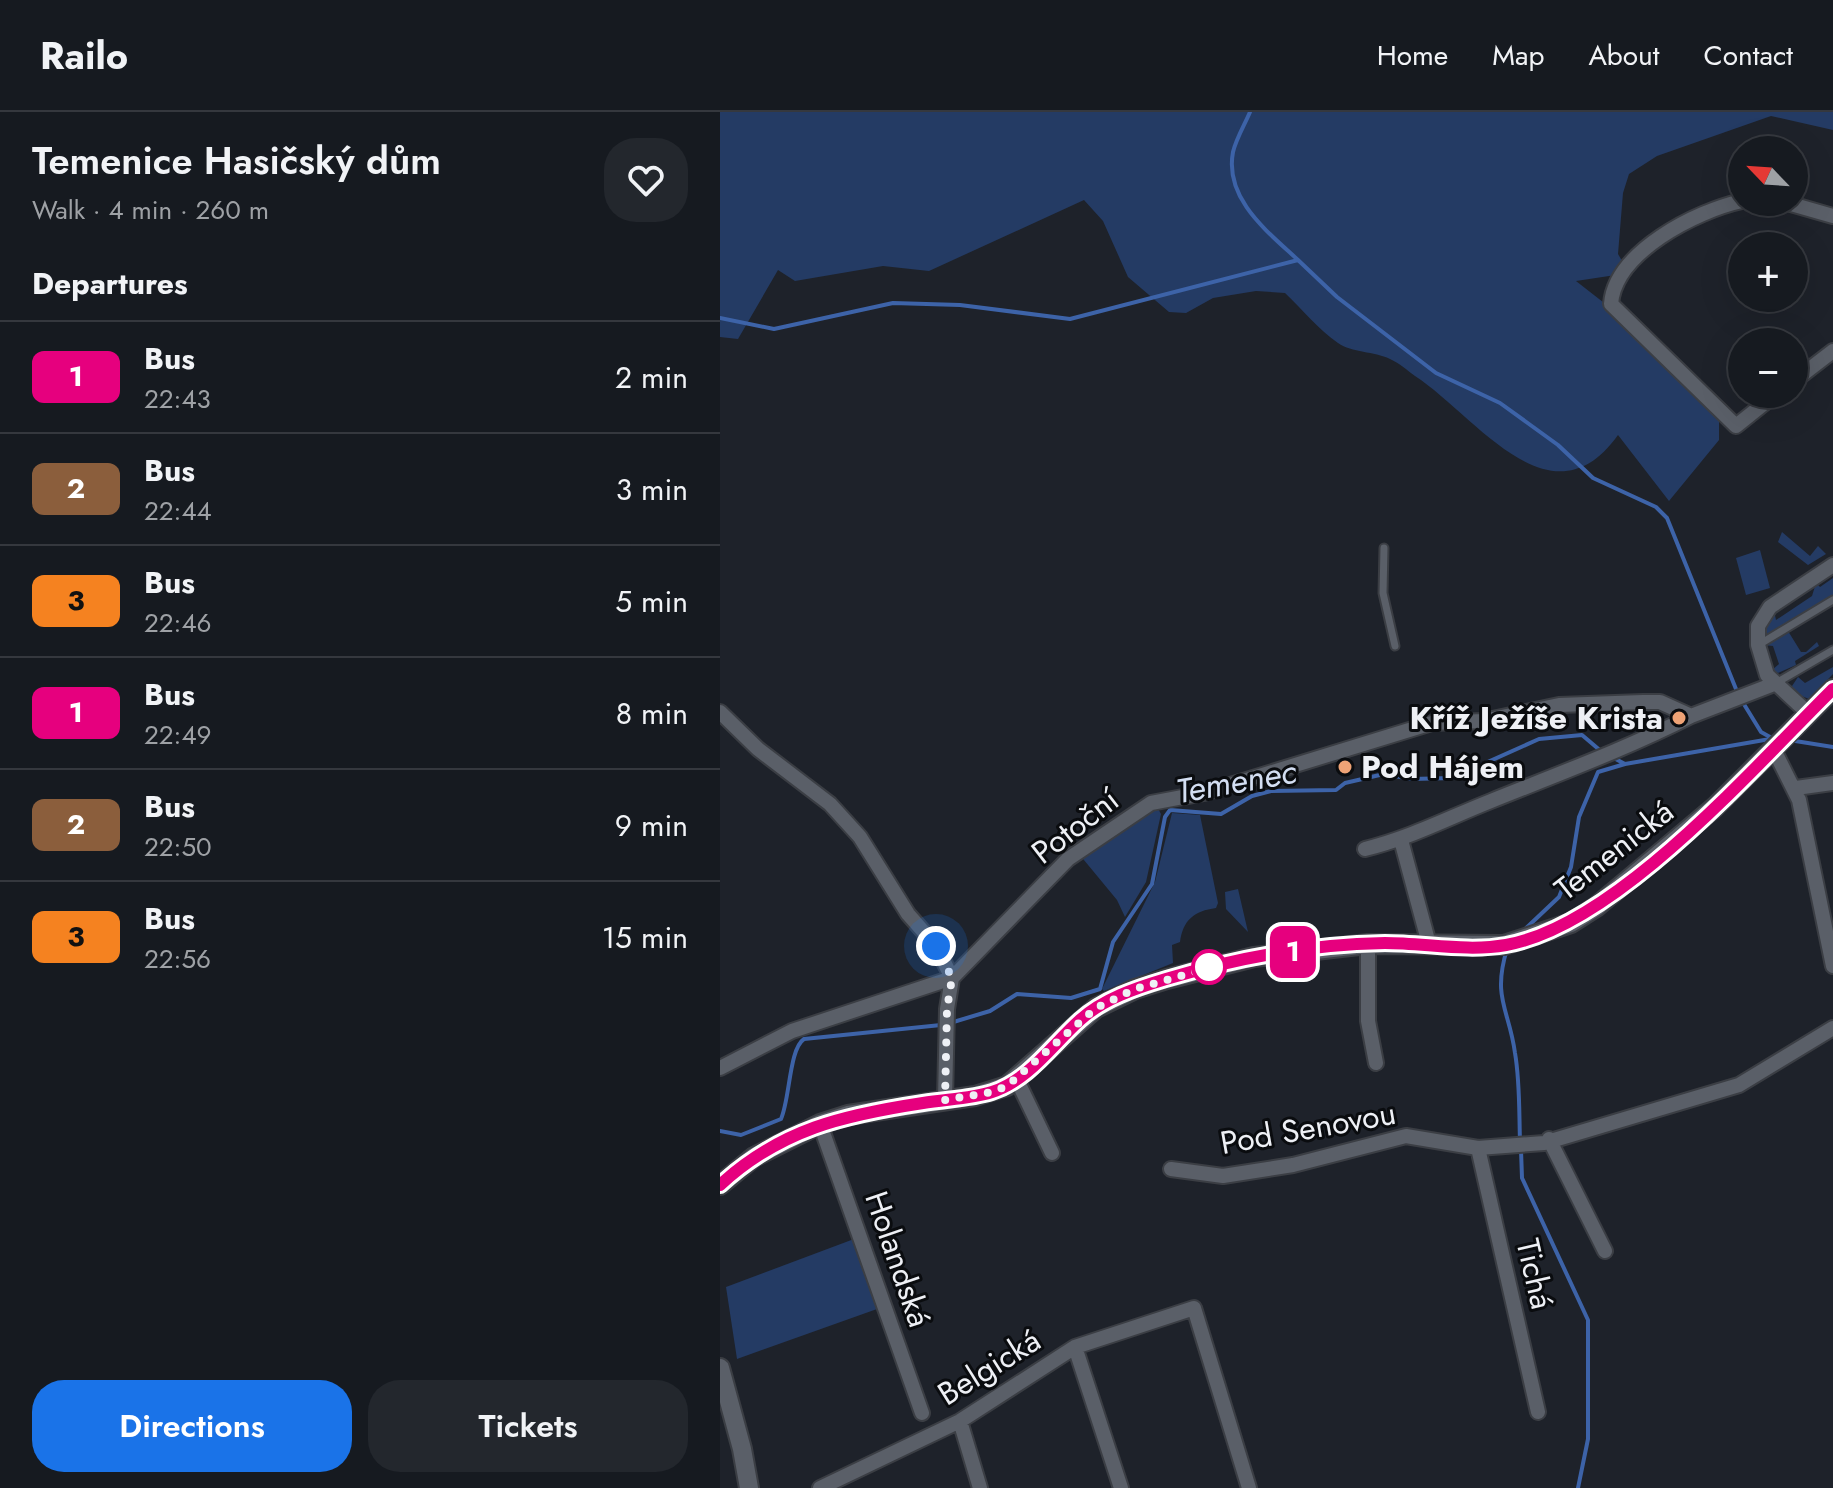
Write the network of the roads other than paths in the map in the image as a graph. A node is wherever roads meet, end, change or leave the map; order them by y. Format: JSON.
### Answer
{"nodes":[{"id":1,"x":1728,"y":205,"type":"edge"},
{"id":2,"x":1808,"y":209,"type":"edge"},
{"id":3,"x":1833,"y":216,"type":"edge"},
{"id":4,"x":1833,"y":351,"type":"edge"},
{"id":5,"x":1808,"y":370,"type":"edge"},
{"id":6,"x":1758,"y":408,"type":"edge"},
{"id":7,"x":1384,"y":548,"type":"dead end"},
{"id":8,"x":1833,"y":565,"type":"edge"},
{"id":9,"x":1833,"y":600,"type":"edge"},
{"id":10,"x":1758,"y":645,"type":"junction"},
{"id":11,"x":1395,"y":646,"type":"dead end"},
{"id":12,"x":1833,"y":650,"type":"edge"},
{"id":13,"x":1774,"y":684,"type":"junction"},
{"id":14,"x":1833,"y":689,"type":"edge"},
{"id":15,"x":720,"y":712,"type":"edge"},
{"id":16,"x":1691,"y":716,"type":"junction"},
{"id":17,"x":1804,"y":718,"type":"junction"},
{"id":18,"x":1776,"y":746,"type":"junction"},
{"id":19,"x":1833,"y":783,"type":"edge"},
{"id":20,"x":1796,"y":788,"type":"junction"},
{"id":21,"x":1401,"y":840,"type":"junction"},
{"id":22,"x":1365,"y":849,"type":"dead end"},
{"id":23,"x":1368,"y":944,"type":"junction"},
{"id":24,"x":1429,"y":944,"type":"junction"},
{"id":25,"x":1833,"y":966,"type":"edge"},
{"id":26,"x":952,"y":978,"type":"junction"},
{"id":27,"x":1833,"y":1028,"type":"edge"},
{"id":28,"x":1376,"y":1063,"type":"dead end"},
{"id":29,"x":720,"y":1068,"type":"edge"},
{"id":30,"x":1017,"y":1080,"type":"junction"},
{"id":31,"x":945,"y":1100,"type":"junction"},
{"id":32,"x":820,"y":1124,"type":"junction"},
{"id":33,"x":1549,"y":1139,"type":"junction"},
{"id":34,"x":1478,"y":1148,"type":"junction"},
{"id":35,"x":1052,"y":1153,"type":"dead end"},
{"id":36,"x":1171,"y":1169,"type":"dead end"},
{"id":37,"x":720,"y":1185,"type":"edge"},
{"id":38,"x":1605,"y":1251,"type":"dead end"},
{"id":39,"x":1075,"y":1347,"type":"junction"},
{"id":40,"x":720,"y":1368,"type":"edge"},
{"id":41,"x":1538,"y":1412,"type":"dead end"},
{"id":42,"x":922,"y":1413,"type":"dead end"},
{"id":43,"x":960,"y":1421,"type":"junction"},
{"id":44,"x":843,"y":1483,"type":"edge"},
{"id":45,"x":749,"y":1488,"type":"edge"},
{"id":46,"x":820,"y":1488,"type":"edge"},
{"id":47,"x":980,"y":1488,"type":"edge"},
{"id":48,"x":1121,"y":1488,"type":"edge"},
{"id":49,"x":1249,"y":1488,"type":"edge"}],
"edges":[{"from":1,"to":6,"type":"street"},
{"from":2,"to":3,"type":"street"},
{"from":4,"to":5,"type":"street"},
{"from":7,"to":11,"type":"lane"},
{"from":8,"to":10,"type":"street"},
{"from":9,"to":10,"type":"lane"},
{"from":10,"to":13,"type":"street"},
{"from":12,"to":13,"type":"lane"},
{"from":13,"to":16,"type":"street"},
{"from":13,"to":17,"type":"street"},
{"from":14,"to":17,"type":"street","name":"Temenická"},
{"from":15,"to":26,"type":"street"},
{"from":16,"to":21,"type":"street"},
{"from":16,"to":26,"type":"street","name":"Potoční"},
{"from":17,"to":18,"type":"street","name":"Temenická"},
{"from":18,"to":20,"type":"street"},
{"from":18,"to":24,"type":"street","name":"Temenická"},
{"from":19,"to":20,"type":"street"},
{"from":20,"to":25,"type":"street"},
{"from":21,"to":22,"type":"street"},
{"from":21,"to":24,"type":"street"},
{"from":23,"to":24,"type":"street","name":"Temenická"},
{"from":23,"to":28,"type":"street"},
{"from":23,"to":30,"type":"street","name":"Temenická"},
{"from":26,"to":29,"type":"street","name":"Potoční"},
{"from":26,"to":31,"type":"street"},
{"from":27,"to":33,"type":"street","name":"Pod Senovou"},
{"from":30,"to":31,"type":"street","name":"Temenická"},
{"from":30,"to":35,"type":"street"},
{"from":31,"to":32,"type":"street","name":"Temenická"},
{"from":32,"to":37,"type":"street","name":"Temenická"},
{"from":32,"to":42,"type":"street","name":"Holandská"},
{"from":33,"to":34,"type":"street","name":"Pod Senovou"},
{"from":33,"to":38,"type":"street"},
{"from":34,"to":36,"type":"street","name":"Pod Senovou"},
{"from":34,"to":41,"type":"street","name":"Tichá"},
{"from":39,"to":43,"type":"street","name":"Belgická"},
{"from":39,"to":48,"type":"street"},
{"from":39,"to":49,"type":"street","name":"Belgická"},
{"from":40,"to":45,"type":"street"},
{"from":43,"to":44,"type":"street","name":"Belgická"},
{"from":43,"to":47,"type":"street"},
{"from":44,"to":46,"type":"street","name":"Belgická"}]}
